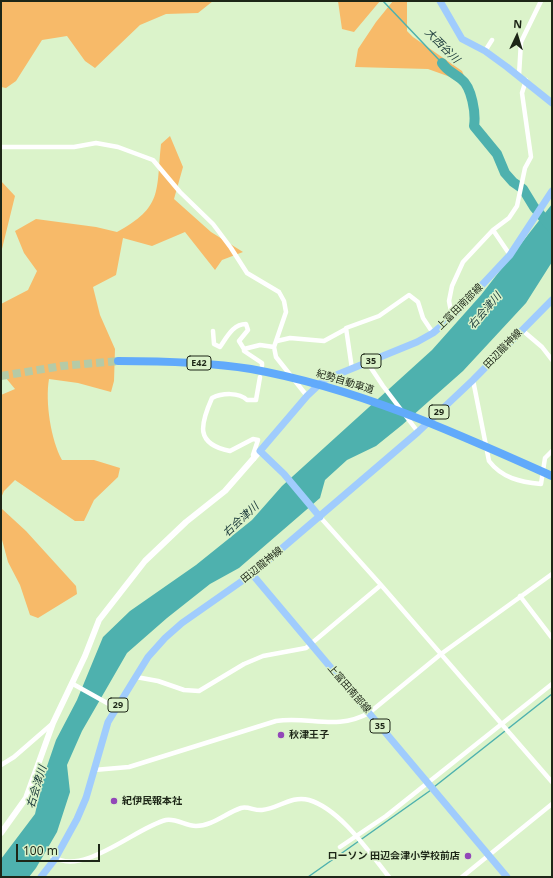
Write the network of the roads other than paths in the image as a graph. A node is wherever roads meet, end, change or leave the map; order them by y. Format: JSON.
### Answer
{"nodes":[{"id":1,"x":440,"y":1,"type":"edge"},
{"id":2,"x":541,"y":1,"type":"edge"},
{"id":3,"x":492,"y":40,"type":"dead end"},
{"id":4,"x":485,"y":51,"type":"junction"},
{"id":5,"x":519,"y":75,"type":"junction"},
{"id":6,"x":526,"y":80,"type":"junction"},
{"id":7,"x":552,"y":103,"type":"edge"},
{"id":8,"x":1,"y":147,"type":"edge"},
{"id":9,"x":552,"y":191,"type":"edge"},
{"id":10,"x":493,"y":230,"type":"junction"},
{"id":11,"x":510,"y":255,"type":"junction"},
{"id":12,"x":552,"y":300,"type":"edge"},
{"id":13,"x":452,"y":317,"type":"junction"},
{"id":14,"x":346,"y":330,"type":"junction"},
{"id":15,"x":522,"y":330,"type":"junction"},
{"id":16,"x":213,"y":331,"type":"dead end"},
{"id":17,"x":433,"y":333,"type":"junction"},
{"id":18,"x":276,"y":341,"type":"junction"},
{"id":19,"x":274,"y":347,"type":"junction"},
{"id":20,"x":244,"y":349,"type":"junction"},
{"id":21,"x":552,"y":360,"type":"edge"},
{"id":22,"x":118,"y":361,"type":"tunnel mouth"},
{"id":23,"x":367,"y":362,"type":"junction"},
{"id":24,"x":262,"y":366,"type":"dead end"},
{"id":25,"x":352,"y":369,"type":"junction"},
{"id":26,"x":260,"y":377,"type":"dead end"},
{"id":27,"x":474,"y":380,"type":"junction"},
{"id":28,"x":307,"y":396,"type":"junction"},
{"id":29,"x":418,"y":432,"type":"junction"},
{"id":30,"x":260,"y":451,"type":"junction"},
{"id":31,"x":552,"y":452,"type":"edge"},
{"id":32,"x":254,"y":459,"type":"junction"},
{"id":33,"x":552,"y":476,"type":"edge"},
{"id":34,"x":318,"y":515,"type":"junction"},
{"id":35,"x":252,"y":574,"type":"junction"},
{"id":36,"x":552,"y":574,"type":"edge"},
{"id":37,"x":381,"y":585,"type":"junction"},
{"id":38,"x":520,"y":596,"type":"junction"},
{"id":39,"x":552,"y":638,"type":"edge"},
{"id":40,"x":310,"y":644,"type":"junction"},
{"id":41,"x":441,"y":654,"type":"junction"},
{"id":42,"x":136,"y":677,"type":"junction"},
{"id":43,"x":74,"y":684,"type":"junction"},
{"id":44,"x":552,"y":684,"type":"edge"},
{"id":45,"x":114,"y":707,"type":"junction"},
{"id":46,"x":370,"y":714,"type":"junction"},
{"id":47,"x":53,"y":723,"type":"junction"},
{"id":48,"x":501,"y":723,"type":"junction"},
{"id":49,"x":1,"y":765,"type":"edge"},
{"id":50,"x":94,"y":770,"type":"junction"},
{"id":51,"x":552,"y":782,"type":"edge"},
{"id":52,"x":427,"y":783,"type":"junction"},
{"id":53,"x":552,"y":804,"type":"edge"},
{"id":54,"x":1,"y":833,"type":"edge"},
{"id":55,"x":356,"y":836,"type":"junction"},
{"id":56,"x":340,"y":847,"type":"dead end"},
{"id":57,"x":488,"y":857,"type":"junction"},
{"id":58,"x":54,"y":858,"type":"junction"},
{"id":59,"x":41,"y":877,"type":"edge"},
{"id":60,"x":389,"y":877,"type":"edge"},
{"id":61,"x":462,"y":877,"type":"edge"},
{"id":62,"x":507,"y":877,"type":"edge"}],
"edges":[{"from":1,"to":4,"type":"main road"},
{"from":2,"to":5,"type":"street"},
{"from":3,"to":4,"type":"street"},
{"from":4,"to":5,"type":"main road"},
{"from":5,"to":6,"type":"main road"},
{"from":6,"to":7,"type":"main road"},
{"from":6,"to":10,"type":"street"},
{"from":8,"to":18,"type":"street"},
{"from":9,"to":11,"type":"main road","name":"上富田南部線","number":"35"},
{"from":10,"to":11,"type":"street"},
{"from":10,"to":13,"type":"street"},
{"from":11,"to":13,"type":"main road","name":"上富田南部線","number":"35"},
{"from":12,"to":15,"type":"main road","name":"田辺龍神線","number":"29"},
{"from":13,"to":17,"type":"main road","name":"上富田南部線","number":"35"},
{"from":14,"to":17,"type":"street"},
{"from":14,"to":18,"type":"street"},
{"from":14,"to":25,"type":"street"},
{"from":15,"to":21,"type":"street"},
{"from":15,"to":27,"type":"main road","name":"田辺龍神線","number":"29"},
{"from":16,"to":20,"type":"street"},
{"from":17,"to":23,"type":"main road","name":"上富田南部線","number":"35"},
{"from":18,"to":19,"type":"street"},
{"from":19,"to":20,"type":"street"},
{"from":19,"to":28,"type":"street"},
{"from":20,"to":24,"type":"street"},
{"from":22,"to":33,"type":"highway","name":"紀勢自動車道","number":"E42"},
{"from":23,"to":25,"type":"main road","name":"上富田南部線","number":"35"},
{"from":23,"to":29,"type":"street"},
{"from":25,"to":28,"type":"main road","name":"上富田南部線","number":"35"},
{"from":26,"to":32,"type":"street"},
{"from":27,"to":29,"type":"main road","name":"田辺龍神線","number":"29"},
{"from":27,"to":31,"type":"street"},
{"from":28,"to":30,"type":"main road","name":"上富田南部線","number":"35"},
{"from":29,"to":34,"type":"main road","name":"田辺龍神線","number":"29"},
{"from":30,"to":32,"type":"street"},
{"from":30,"to":34,"type":"main road"},
{"from":32,"to":43,"type":"street"},
{"from":34,"to":35,"type":"main road","name":"田辺龍神線","number":"29"},
{"from":34,"to":37,"type":"street"},
{"from":35,"to":40,"type":"main road","name":"上富田南部線","number":"35"},
{"from":35,"to":42,"type":"main road","name":"田辺龍神線","number":"29"},
{"from":36,"to":38,"type":"street"},
{"from":37,"to":40,"type":"street"},
{"from":37,"to":41,"type":"street"},
{"from":38,"to":39,"type":"street"},
{"from":38,"to":41,"type":"street"},
{"from":40,"to":42,"type":"street"},
{"from":40,"to":46,"type":"main road","name":"上富田南部線","number":"35"},
{"from":41,"to":46,"type":"street"},
{"from":41,"to":48,"type":"street"},
{"from":42,"to":45,"type":"main road","name":"田辺龍神線","number":"29"},
{"from":43,"to":45,"type":"street"},
{"from":43,"to":47,"type":"street"},
{"from":44,"to":48,"type":"street"},
{"from":45,"to":50,"type":"main road","name":"田辺龍神線","number":"29"},
{"from":46,"to":50,"type":"street"},
{"from":46,"to":52,"type":"main road","name":"上富田南部線","number":"35"},
{"from":47,"to":49,"type":"street"},
{"from":47,"to":54,"type":"street"},
{"from":48,"to":51,"type":"street"},
{"from":48,"to":52,"type":"street"},
{"from":50,"to":58,"type":"main road","name":"田辺龍神線","number":"29"},
{"from":52,"to":55,"type":"street"},
{"from":52,"to":57,"type":"main road","name":"上富田南部線","number":"35"},
{"from":53,"to":57,"type":"street"},
{"from":55,"to":56,"type":"street"},
{"from":55,"to":58,"type":"street"},
{"from":55,"to":60,"type":"street"},
{"from":57,"to":61,"type":"street"},
{"from":57,"to":62,"type":"main road","name":"上富田南部線","number":"35"},
{"from":58,"to":59,"type":"main road","name":"田辺龍神線","number":"29"}]}
